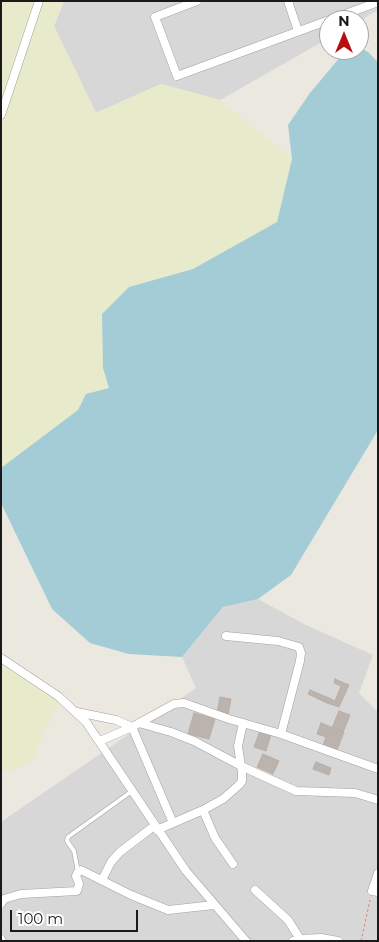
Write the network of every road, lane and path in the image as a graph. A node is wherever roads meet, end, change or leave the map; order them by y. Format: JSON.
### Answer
{"nodes":[{"id":1,"x":39,"y":1,"type":"edge"},
{"id":2,"x":171,"y":1,"type":"edge"},
{"id":3,"x":196,"y":1,"type":"edge"},
{"id":4,"x":288,"y":1,"type":"edge"},
{"id":5,"x":378,"y":2,"type":"edge"},
{"id":6,"x":174,"y":10,"type":"junction"},
{"id":7,"x":298,"y":31,"type":"junction"},
{"id":8,"x":1,"y":115,"type":"edge"},
{"id":9,"x":226,"y":636,"type":"dead end"},
{"id":10,"x":1,"y":658,"type":"edge"},
{"id":11,"x":77,"y":712,"type":"junction"},
{"id":12,"x":243,"y":723,"type":"junction"},
{"id":13,"x":135,"y":725,"type":"junction"},
{"id":14,"x":281,"y":734,"type":"junction"},
{"id":15,"x":100,"y":741,"type":"junction"},
{"id":16,"x":241,"y":766,"type":"junction"},
{"id":17,"x":378,"y":769,"type":"edge"},
{"id":18,"x":132,"y":791,"type":"junction"},
{"id":19,"x":378,"y":800,"type":"edge"},
{"id":20,"x":203,"y":810,"type":"junction"},
{"id":21,"x":173,"y":823,"type":"junction"},
{"id":22,"x":156,"y":828,"type":"junction"},
{"id":23,"x":233,"y":864,"type":"dead end"},
{"id":24,"x":78,"y":872,"type":"junction"},
{"id":25,"x":378,"y":873,"type":"edge"},
{"id":26,"x":102,"y":880,"type":"junction"},
{"id":27,"x":255,"y":890,"type":"dead end"},
{"id":28,"x":375,"y":891,"type":"edge"},
{"id":29,"x":1,"y":904,"type":"edge"},
{"id":30,"x":214,"y":905,"type":"junction"},
{"id":31,"x":296,"y":940,"type":"edge"},
{"id":32,"x":246,"y":941,"type":"edge"},
{"id":33,"x":338,"y":941,"type":"edge"},
{"id":34,"x":361,"y":941,"type":"edge"}],
"edges":[{"from":1,"to":8,"type":"street"},
{"from":2,"to":6,"type":"street"},
{"from":3,"to":6,"type":"street"},
{"from":4,"to":7,"type":"street"},
{"from":5,"to":7,"type":"street"},
{"from":6,"to":7,"type":"street"},
{"from":9,"to":14,"type":"street"},
{"from":10,"to":11,"type":"street"},
{"from":11,"to":13,"type":"street"},
{"from":11,"to":15,"type":"street"},
{"from":12,"to":13,"type":"street"},
{"from":12,"to":14,"type":"street"},
{"from":12,"to":16,"type":"street"},
{"from":13,"to":15,"type":"street"},
{"from":13,"to":16,"type":"street"},
{"from":13,"to":21,"type":"street"},
{"from":14,"to":17,"type":"street"},
{"from":15,"to":18,"type":"street"},
{"from":16,"to":19,"type":"street"},
{"from":16,"to":20,"type":"street"},
{"from":18,"to":22,"type":"street"},
{"from":18,"to":24,"type":"lane"},
{"from":20,"to":21,"type":"street"},
{"from":20,"to":23,"type":"street"},
{"from":21,"to":22,"type":"street"},
{"from":22,"to":26,"type":"street"},
{"from":22,"to":30,"type":"street"},
{"from":24,"to":26,"type":"street"},
{"from":24,"to":29,"type":"street"},
{"from":25,"to":28,"type":"street"},
{"from":26,"to":30,"type":"street"},
{"from":27,"to":31,"type":"street"},
{"from":28,"to":34,"type":"path"},
{"from":30,"to":32,"type":"street"},
{"from":31,"to":33,"type":"street"}]}
